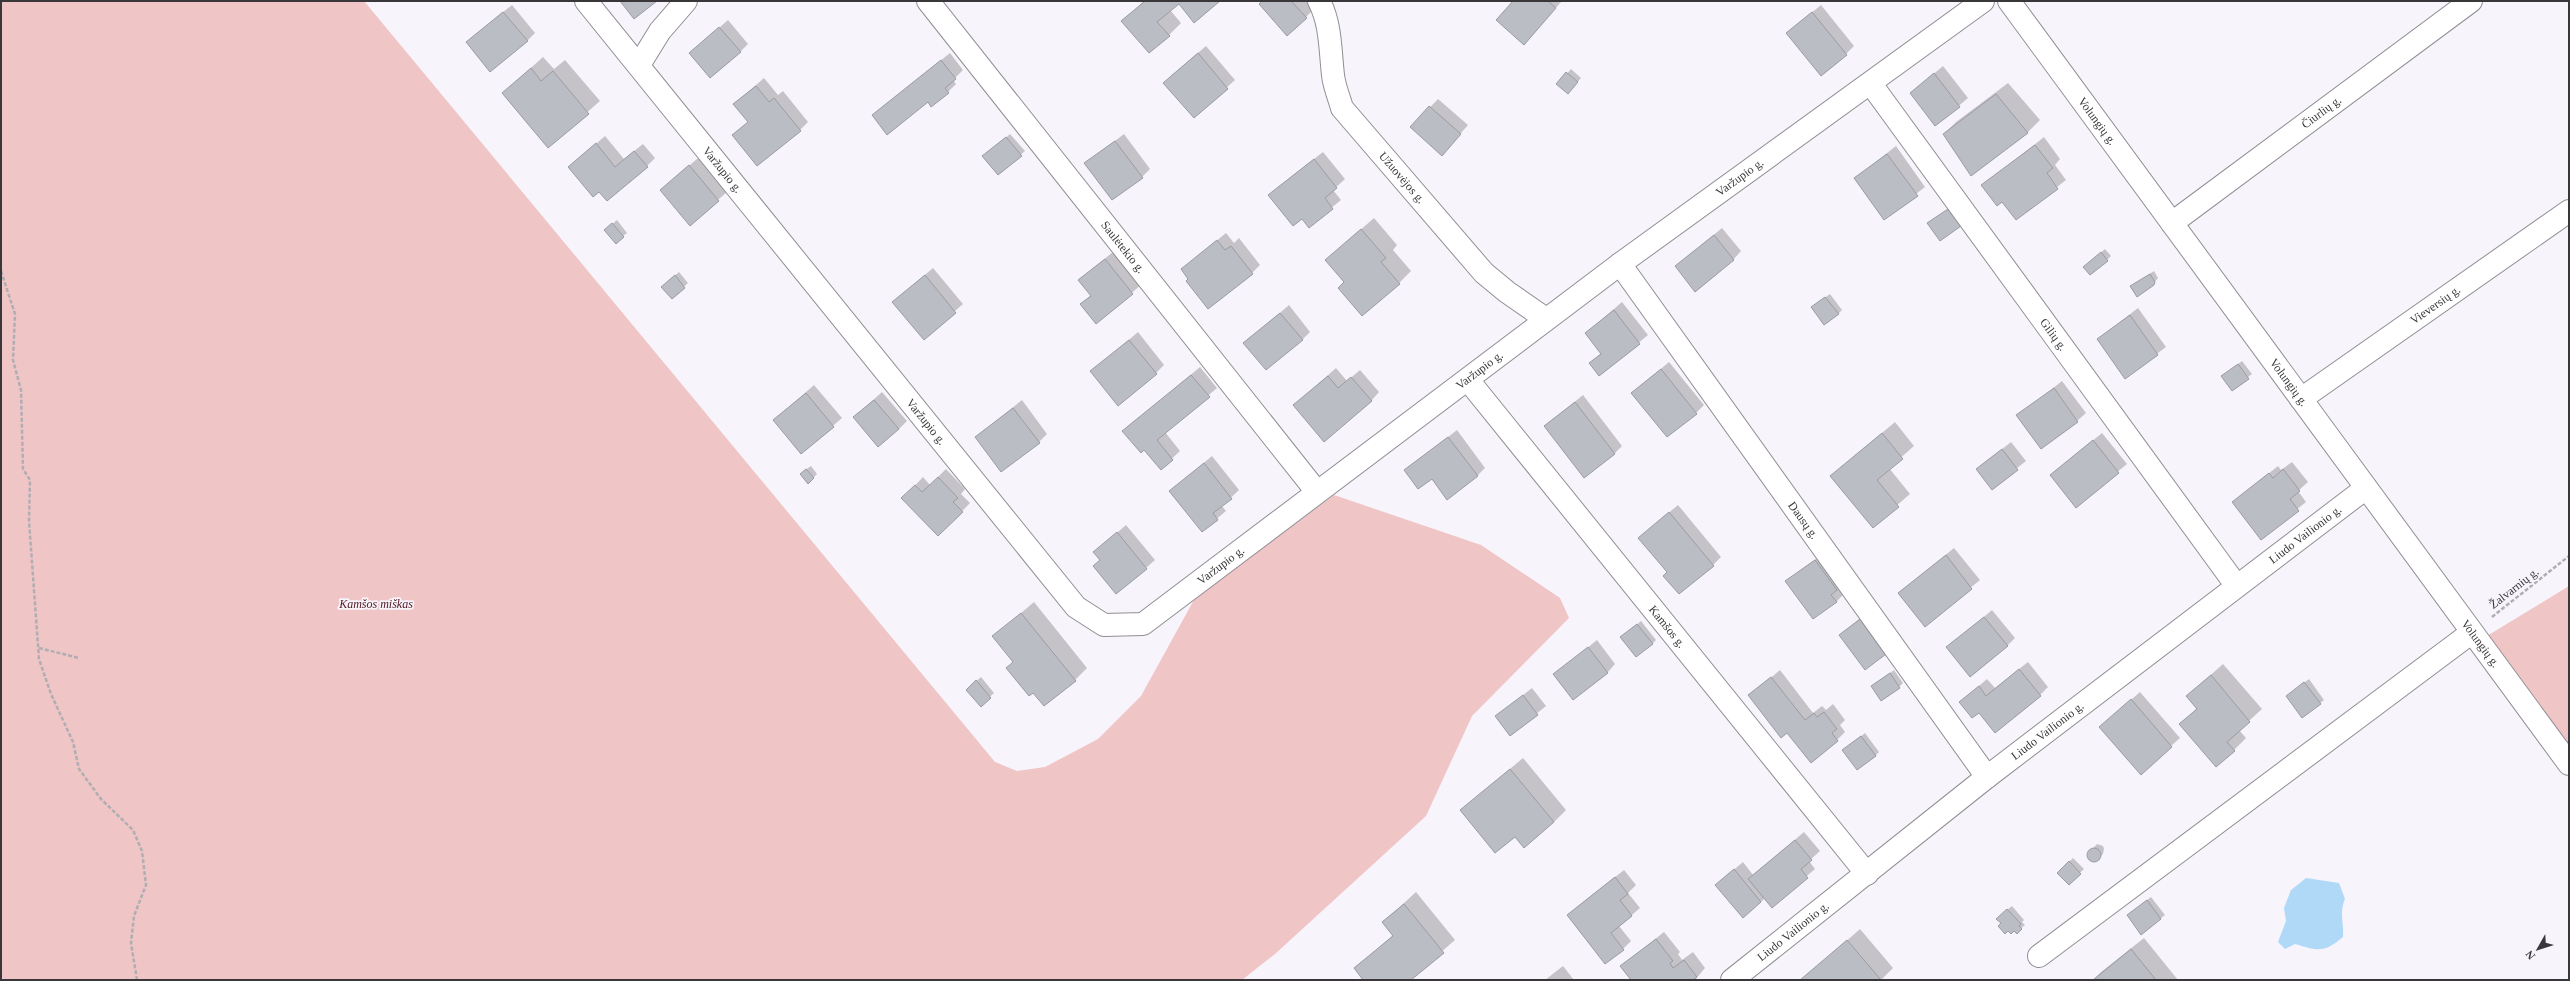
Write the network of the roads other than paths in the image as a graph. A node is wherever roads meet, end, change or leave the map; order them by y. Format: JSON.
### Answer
{"nodes":[{"id":1,"x":586,"y":1,"type":"edge"},
{"id":2,"x":686,"y":1,"type":"edge"},
{"id":3,"x":928,"y":1,"type":"edge"},
{"id":4,"x":1318,"y":1,"type":"edge"},
{"id":5,"x":2009,"y":1,"type":"edge"},
{"id":6,"x":2471,"y":1,"type":"edge"},
{"id":7,"x":1977,"y":2,"type":"edge"},
{"id":8,"x":639,"y":65,"type":"junction"},
{"id":9,"x":1871,"y":84,"type":"junction"},
{"id":10,"x":2569,"y":211,"type":"edge"},
{"id":11,"x":2172,"y":222,"type":"junction"},
{"id":12,"x":1620,"y":264,"type":"junction"},
{"id":13,"x":1546,"y":318,"type":"junction"},
{"id":14,"x":1468,"y":380,"type":"junction"},
{"id":15,"x":2301,"y":399,"type":"junction"},
{"id":16,"x":2366,"y":488,"type":"junction"},
{"id":17,"x":1317,"y":492,"type":"junction"},
{"id":18,"x":2236,"y":585,"type":"junction"},
{"id":19,"x":2471,"y":633,"type":"junction"},
{"id":20,"x":2569,"y":764,"type":"edge"},
{"id":21,"x":1987,"y":777,"type":"junction"},
{"id":22,"x":1867,"y":874,"type":"junction"},
{"id":23,"x":2039,"y":956,"type":"dead end"},
{"id":24,"x":1732,"y":980,"type":"edge"}],
"edges":[{"from":1,"to":8,"type":"street","name":"Varžupio g."},
{"from":2,"to":8,"type":"street"},
{"from":3,"to":17,"type":"street","name":"Saulėtekio g."},
{"from":4,"to":13,"type":"street","name":"Užuovėjos g."},
{"from":5,"to":11,"type":"street","name":"Volungių g."},
{"from":6,"to":11,"type":"street","name":"Čiurlių g."},
{"from":7,"to":9,"type":"street","name":"Varžupio g."},
{"from":8,"to":17,"type":"street","name":"Varžupio g."},
{"from":9,"to":12,"type":"street","name":"Varžupio g."},
{"from":9,"to":18,"type":"street","name":"Gilių g."},
{"from":10,"to":15,"type":"street","name":"Vieversių g."},
{"from":11,"to":15,"type":"street","name":"Volungių g."},
{"from":12,"to":13,"type":"street","name":"Varžupio g."},
{"from":12,"to":21,"type":"street","name":"Dausų g."},
{"from":13,"to":14,"type":"street","name":"Varžupio g."},
{"from":14,"to":17,"type":"street","name":"Varžupio g."},
{"from":14,"to":22,"type":"street","name":"Kamšos g."},
{"from":15,"to":16,"type":"street","name":"Volungių g."},
{"from":16,"to":18,"type":"street","name":"Liudo Vailionio g."},
{"from":16,"to":19,"type":"street","name":"Volungių g."},
{"from":18,"to":21,"type":"street","name":"Liudo Vailionio g."},
{"from":19,"to":20,"type":"street","name":"Volungių g."},
{"from":19,"to":23,"type":"street"},
{"from":21,"to":22,"type":"street","name":"Liudo Vailionio g."},
{"from":22,"to":24,"type":"street","name":"Liudo Vailionio g."}]}
